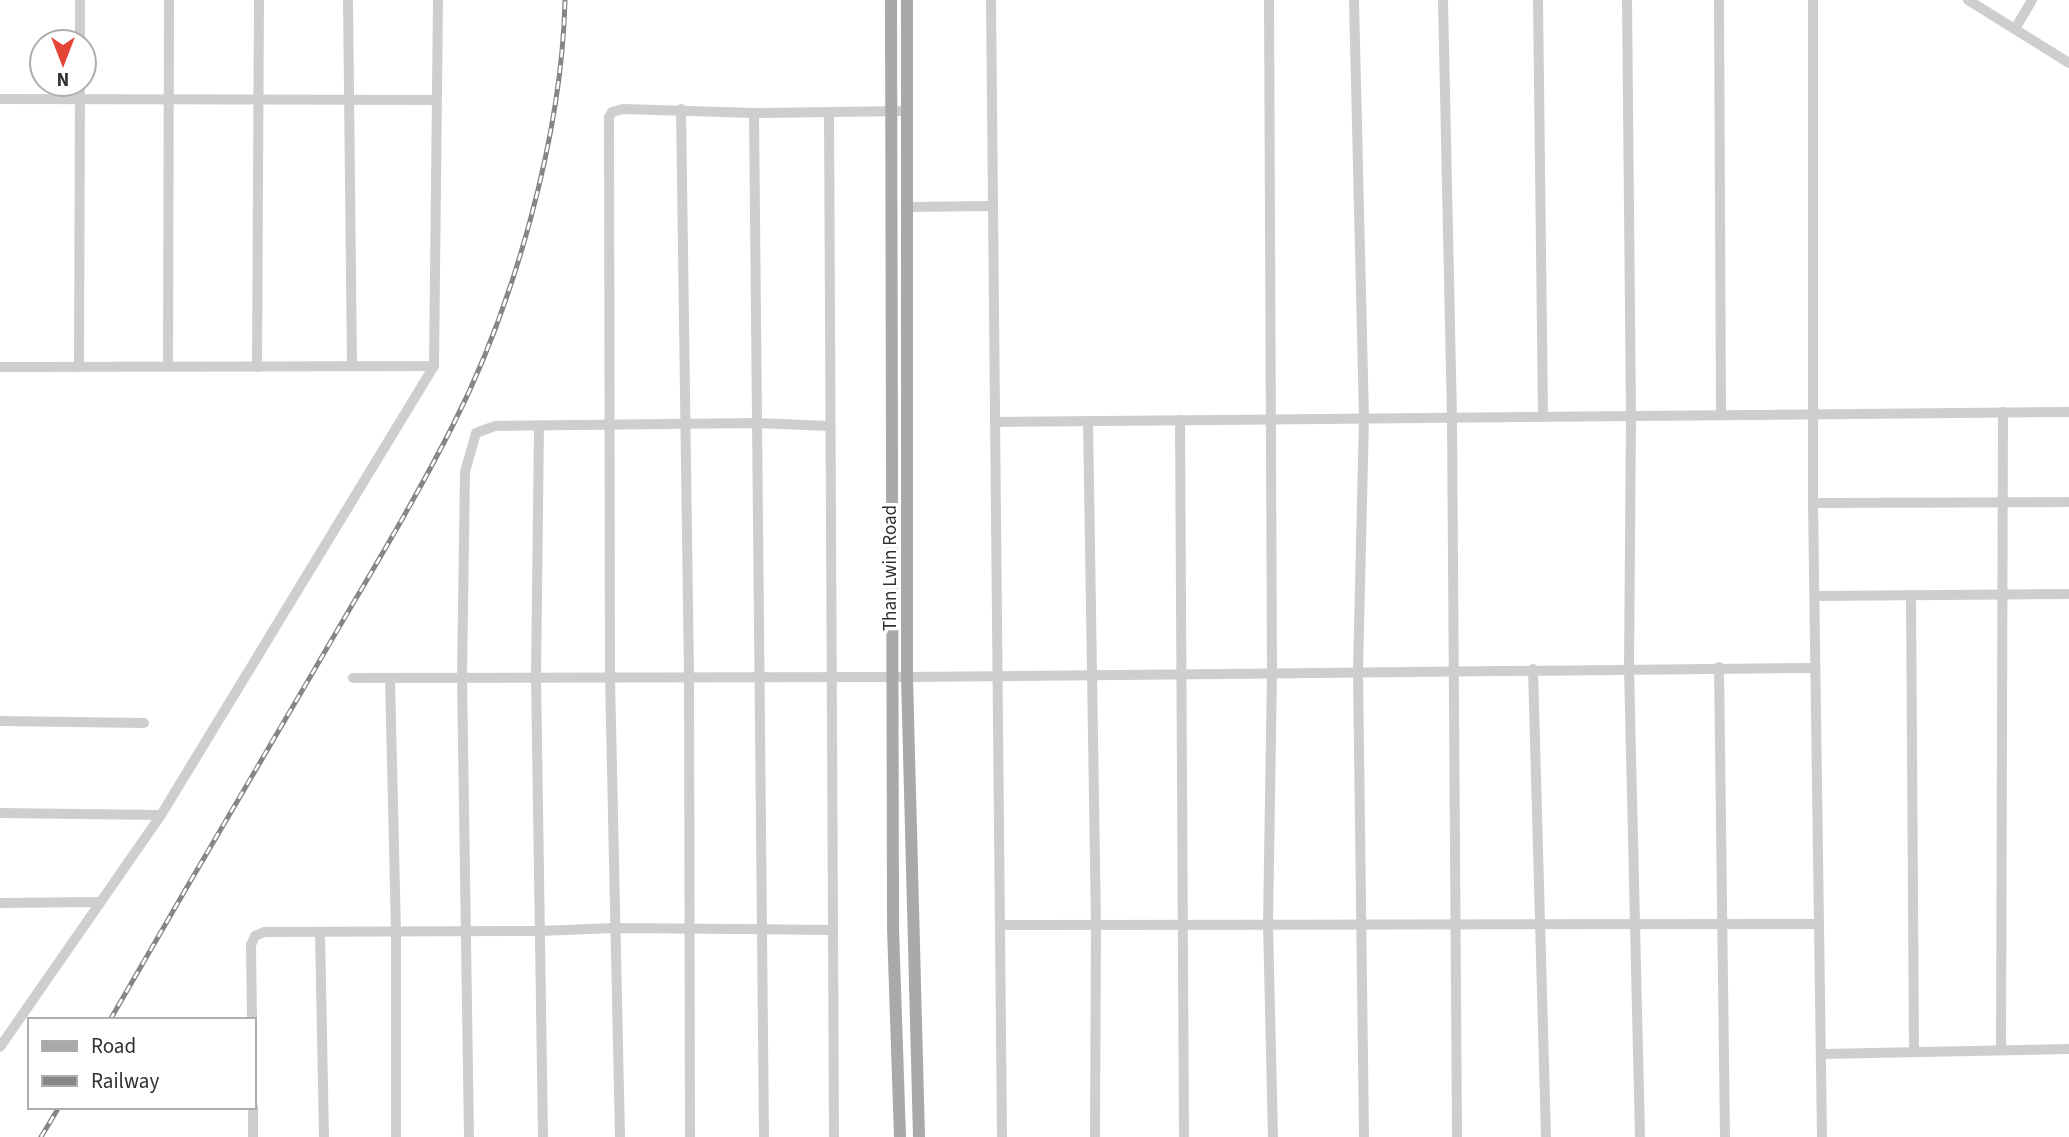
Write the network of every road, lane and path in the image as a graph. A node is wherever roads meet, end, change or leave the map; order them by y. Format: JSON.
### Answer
{"nodes":[{"id":1,"x":80,"y":0,"type":"edge"},
{"id":2,"x":169,"y":0,"type":"edge"},
{"id":3,"x":259,"y":0,"type":"edge"},
{"id":4,"x":348,"y":0,"type":"edge"},
{"id":5,"x":438,"y":0,"type":"edge"},
{"id":6,"x":884,"y":0,"type":"edge"},
{"id":7,"x":891,"y":0,"type":"edge"},
{"id":8,"x":907,"y":0,"type":"edge"},
{"id":9,"x":990,"y":0,"type":"edge"},
{"id":10,"x":1269,"y":0,"type":"edge"},
{"id":11,"x":1354,"y":0,"type":"edge"},
{"id":12,"x":1443,"y":0,"type":"edge"},
{"id":13,"x":1538,"y":0,"type":"edge"},
{"id":14,"x":1628,"y":0,"type":"edge"},
{"id":15,"x":1719,"y":0,"type":"edge"},
{"id":16,"x":1813,"y":0,"type":"edge"},
{"id":17,"x":1968,"y":0,"type":"edge"},
{"id":18,"x":2032,"y":0,"type":"edge"},
{"id":19,"x":80,"y":28,"type":"edge"},
{"id":20,"x":2015,"y":29,"type":"junction"},
{"id":21,"x":2069,"y":63,"type":"edge"},
{"id":22,"x":348,"y":98,"type":"junction"},
{"id":23,"x":0,"y":99,"type":"edge"},
{"id":24,"x":80,"y":100,"type":"junction"},
{"id":25,"x":170,"y":100,"type":"junction"},
{"id":26,"x":260,"y":100,"type":"junction"},
{"id":27,"x":436,"y":100,"type":"junction"},
{"id":28,"x":681,"y":109,"type":"junction"},
{"id":29,"x":892,"y":111,"type":"junction"},
{"id":30,"x":907,"y":111,"type":"junction"},
{"id":31,"x":829,"y":112,"type":"junction"},
{"id":32,"x":754,"y":113,"type":"junction"},
{"id":33,"x":993,"y":206,"type":"junction"},
{"id":34,"x":906,"y":207,"type":"junction"},
{"id":35,"x":352,"y":366,"type":"junction"},
{"id":36,"x":434,"y":366,"type":"junction"},
{"id":37,"x":0,"y":367,"type":"edge"},
{"id":38,"x":79,"y":367,"type":"junction"},
{"id":39,"x":169,"y":367,"type":"junction"},
{"id":40,"x":257,"y":367,"type":"junction"},
{"id":41,"x":2003,"y":412,"type":"junction"},
{"id":42,"x":2069,"y":412,"type":"edge"},
{"id":43,"x":1815,"y":414,"type":"junction"},
{"id":44,"x":1721,"y":415,"type":"junction"},
{"id":45,"x":1631,"y":416,"type":"junction"},
{"id":46,"x":1543,"y":417,"type":"junction"},
{"id":47,"x":1364,"y":418,"type":"junction"},
{"id":48,"x":1452,"y":418,"type":"junction"},
{"id":49,"x":1271,"y":419,"type":"junction"},
{"id":50,"x":1180,"y":420,"type":"junction"},
{"id":51,"x":1088,"y":421,"type":"junction"},
{"id":52,"x":995,"y":422,"type":"junction"},
{"id":53,"x":758,"y":423,"type":"junction"},
{"id":54,"x":685,"y":424,"type":"junction"},
{"id":55,"x":609,"y":425,"type":"junction"},
{"id":56,"x":830,"y":426,"type":"junction"},
{"id":57,"x":539,"y":427,"type":"junction"},
{"id":58,"x":2069,"y":502,"type":"edge"},
{"id":59,"x":1813,"y":503,"type":"junction"},
{"id":60,"x":2002,"y":503,"type":"junction"},
{"id":61,"x":2001,"y":593,"type":"junction"},
{"id":62,"x":2069,"y":594,"type":"edge"},
{"id":63,"x":1911,"y":595,"type":"junction"},
{"id":64,"x":1816,"y":596,"type":"junction"},
{"id":65,"x":1719,"y":667,"type":"junction"},
{"id":66,"x":1629,"y":668,"type":"junction"},
{"id":67,"x":1815,"y":668,"type":"junction"},
{"id":68,"x":1455,"y":669,"type":"junction"},
{"id":69,"x":1533,"y":669,"type":"junction"},
{"id":70,"x":1359,"y":670,"type":"junction"},
{"id":71,"x":1272,"y":671,"type":"junction"},
{"id":72,"x":1179,"y":672,"type":"junction"},
{"id":73,"x":1090,"y":673,"type":"junction"},
{"id":74,"x":998,"y":674,"type":"junction"},
{"id":75,"x":689,"y":676,"type":"junction"},
{"id":76,"x":760,"y":676,"type":"junction"},
{"id":77,"x":831,"y":676,"type":"junction"},
{"id":78,"x":892,"y":676,"type":"junction"},
{"id":79,"x":462,"y":677,"type":"junction"},
{"id":80,"x":536,"y":677,"type":"junction"},
{"id":81,"x":610,"y":677,"type":"junction"},
{"id":82,"x":908,"y":677,"type":"junction"},
{"id":83,"x":353,"y":678,"type":"dead end"},
{"id":84,"x":390,"y":678,"type":"junction"},
{"id":85,"x":0,"y":722,"type":"edge"},
{"id":86,"x":144,"y":723,"type":"dead end"},
{"id":87,"x":0,"y":813,"type":"edge"},
{"id":88,"x":161,"y":815,"type":"junction"},
{"id":89,"x":98,"y":902,"type":"junction"},
{"id":90,"x":0,"y":903,"type":"edge"},
{"id":91,"x":1636,"y":924,"type":"junction"},
{"id":92,"x":1724,"y":924,"type":"junction"},
{"id":93,"x":1819,"y":924,"type":"junction"},
{"id":94,"x":1000,"y":925,"type":"junction"},
{"id":95,"x":1096,"y":925,"type":"junction"},
{"id":96,"x":1182,"y":925,"type":"junction"},
{"id":97,"x":1268,"y":925,"type":"junction"},
{"id":98,"x":1360,"y":925,"type":"junction"},
{"id":99,"x":1456,"y":925,"type":"junction"},
{"id":100,"x":1542,"y":925,"type":"junction"},
{"id":101,"x":615,"y":928,"type":"junction"},
{"id":102,"x":690,"y":928,"type":"junction"},
{"id":103,"x":762,"y":928,"type":"junction"},
{"id":104,"x":464,"y":930,"type":"junction"},
{"id":105,"x":833,"y":930,"type":"junction"},
{"id":106,"x":396,"y":931,"type":"junction"},
{"id":107,"x":539,"y":931,"type":"junction"},
{"id":108,"x":320,"y":932,"type":"junction"},
{"id":109,"x":252,"y":1018,"type":"edge"},
{"id":110,"x":0,"y":1047,"type":"edge"},
{"id":111,"x":2069,"y":1049,"type":"edge"},
{"id":112,"x":2001,"y":1050,"type":"junction"},
{"id":113,"x":1914,"y":1052,"type":"junction"},
{"id":114,"x":1822,"y":1054,"type":"junction"},
{"id":115,"x":253,"y":1109,"type":"edge"},
{"id":116,"x":253,"y":1137,"type":"edge"},
{"id":117,"x":324,"y":1137,"type":"edge"},
{"id":118,"x":396,"y":1137,"type":"edge"},
{"id":119,"x":469,"y":1137,"type":"edge"},
{"id":120,"x":542,"y":1137,"type":"edge"},
{"id":121,"x":620,"y":1137,"type":"edge"},
{"id":122,"x":690,"y":1137,"type":"edge"},
{"id":123,"x":765,"y":1137,"type":"edge"},
{"id":124,"x":835,"y":1137,"type":"edge"},
{"id":125,"x":900,"y":1137,"type":"edge"},
{"id":126,"x":919,"y":1137,"type":"edge"},
{"id":127,"x":1002,"y":1137,"type":"edge"},
{"id":128,"x":1095,"y":1137,"type":"edge"},
{"id":129,"x":1184,"y":1137,"type":"edge"},
{"id":130,"x":1273,"y":1137,"type":"edge"},
{"id":131,"x":1364,"y":1137,"type":"edge"},
{"id":132,"x":1457,"y":1137,"type":"edge"},
{"id":133,"x":1546,"y":1137,"type":"edge"},
{"id":134,"x":1640,"y":1137,"type":"edge"},
{"id":135,"x":1725,"y":1137,"type":"edge"},
{"id":136,"x":1822,"y":1137,"type":"edge"}],
"edges":[{"from":1,"to":19,"type":"street"},
{"from":2,"to":25,"type":"street"},
{"from":3,"to":26,"type":"street"},
{"from":4,"to":22,"type":"street"},
{"from":5,"to":27,"type":"street"},
{"from":6,"to":7,"type":"street"},
{"from":7,"to":29,"type":"main road","name":"Than Lwin Road"},
{"from":8,"to":30,"type":"main road","name":"Than Lwin Road"},
{"from":9,"to":33,"type":"street"},
{"from":10,"to":49,"type":"street"},
{"from":11,"to":47,"type":"street"},
{"from":12,"to":48,"type":"street"},
{"from":13,"to":46,"type":"street"},
{"from":14,"to":45,"type":"street"},
{"from":15,"to":44,"type":"street"},
{"from":16,"to":43,"type":"street"},
{"from":17,"to":20,"type":"street"},
{"from":18,"to":20,"type":"street"},
{"from":20,"to":21,"type":"street"},
{"from":22,"to":26,"type":"street"},
{"from":22,"to":27,"type":"street"},
{"from":22,"to":35,"type":"street"},
{"from":23,"to":24,"type":"street"},
{"from":24,"to":25,"type":"street"},
{"from":24,"to":38,"type":"street"},
{"from":25,"to":26,"type":"street"},
{"from":25,"to":39,"type":"street"},
{"from":26,"to":40,"type":"street"},
{"from":27,"to":36,"type":"street"},
{"from":28,"to":32,"type":"street"},
{"from":28,"to":54,"type":"street"},
{"from":28,"to":55,"type":"street"},
{"from":29,"to":30,"type":"street"},
{"from":29,"to":31,"type":"street"},
{"from":29,"to":78,"type":"main road","name":"Than Lwin Road"},
{"from":30,"to":34,"type":"main road","name":"Than Lwin Road"},
{"from":31,"to":32,"type":"street"},
{"from":31,"to":56,"type":"street"},
{"from":32,"to":53,"type":"street"},
{"from":33,"to":34,"type":"street"},
{"from":33,"to":52,"type":"street"},
{"from":34,"to":82,"type":"main road","name":"Than Lwin Road"},
{"from":35,"to":36,"type":"street"},
{"from":35,"to":40,"type":"street"},
{"from":36,"to":88,"type":"street"},
{"from":37,"to":38,"type":"street"},
{"from":38,"to":39,"type":"street"},
{"from":39,"to":40,"type":"street"},
{"from":41,"to":42,"type":"street"},
{"from":41,"to":43,"type":"street"},
{"from":41,"to":60,"type":"street"},
{"from":43,"to":44,"type":"street"},
{"from":43,"to":59,"type":"street"},
{"from":44,"to":45,"type":"street"},
{"from":45,"to":46,"type":"street"},
{"from":45,"to":66,"type":"street"},
{"from":46,"to":48,"type":"street"},
{"from":47,"to":48,"type":"street"},
{"from":47,"to":49,"type":"street"},
{"from":47,"to":70,"type":"street"},
{"from":48,"to":68,"type":"street"},
{"from":49,"to":50,"type":"street"},
{"from":49,"to":71,"type":"street"},
{"from":50,"to":51,"type":"street"},
{"from":50,"to":72,"type":"street"},
{"from":51,"to":52,"type":"street"},
{"from":51,"to":73,"type":"street"},
{"from":52,"to":74,"type":"street"},
{"from":53,"to":54,"type":"street"},
{"from":53,"to":56,"type":"street"},
{"from":53,"to":76,"type":"street"},
{"from":54,"to":55,"type":"street"},
{"from":54,"to":75,"type":"street"},
{"from":55,"to":57,"type":"street"},
{"from":55,"to":81,"type":"street"},
{"from":56,"to":77,"type":"street"},
{"from":57,"to":79,"type":"street"},
{"from":57,"to":80,"type":"street"},
{"from":58,"to":60,"type":"street"},
{"from":59,"to":60,"type":"street"},
{"from":59,"to":64,"type":"street"},
{"from":60,"to":61,"type":"street"},
{"from":61,"to":62,"type":"street"},
{"from":61,"to":63,"type":"street"},
{"from":61,"to":112,"type":"street"},
{"from":63,"to":64,"type":"street"},
{"from":63,"to":113,"type":"street"},
{"from":64,"to":67,"type":"street"},
{"from":65,"to":66,"type":"street"},
{"from":65,"to":67,"type":"street"},
{"from":65,"to":92,"type":"street"},
{"from":66,"to":69,"type":"street"},
{"from":66,"to":91,"type":"street"},
{"from":67,"to":93,"type":"street"},
{"from":68,"to":69,"type":"street"},
{"from":68,"to":70,"type":"street"},
{"from":68,"to":99,"type":"street"},
{"from":69,"to":100,"type":"street"},
{"from":70,"to":71,"type":"street"},
{"from":70,"to":98,"type":"street"},
{"from":71,"to":72,"type":"street"},
{"from":71,"to":97,"type":"street"},
{"from":72,"to":73,"type":"street"},
{"from":72,"to":96,"type":"street"},
{"from":73,"to":74,"type":"street"},
{"from":73,"to":95,"type":"street"},
{"from":74,"to":82,"type":"street"},
{"from":74,"to":94,"type":"street"},
{"from":75,"to":76,"type":"street"},
{"from":75,"to":81,"type":"street"},
{"from":75,"to":102,"type":"street"},
{"from":76,"to":77,"type":"street"},
{"from":76,"to":103,"type":"street"},
{"from":77,"to":78,"type":"street"},
{"from":77,"to":105,"type":"street"},
{"from":78,"to":82,"type":"street"},
{"from":78,"to":125,"type":"main road","name":"Than Lwin Road"},
{"from":79,"to":80,"type":"street"},
{"from":79,"to":84,"type":"street"},
{"from":79,"to":104,"type":"street"},
{"from":80,"to":81,"type":"street"},
{"from":80,"to":107,"type":"street"},
{"from":81,"to":101,"type":"street"},
{"from":82,"to":126,"type":"main road","name":"Than Lwin Road"},
{"from":83,"to":84,"type":"street"},
{"from":84,"to":106,"type":"street"},
{"from":85,"to":86,"type":"street"},
{"from":87,"to":88,"type":"street"},
{"from":88,"to":89,"type":"street"},
{"from":89,"to":90,"type":"street"},
{"from":89,"to":110,"type":"street"},
{"from":91,"to":92,"type":"street"},
{"from":91,"to":100,"type":"street"},
{"from":91,"to":134,"type":"street"},
{"from":92,"to":93,"type":"street"},
{"from":92,"to":135,"type":"street"},
{"from":93,"to":114,"type":"street"},
{"from":94,"to":95,"type":"street"},
{"from":94,"to":127,"type":"street"},
{"from":95,"to":96,"type":"street"},
{"from":95,"to":128,"type":"street"},
{"from":96,"to":97,"type":"street"},
{"from":96,"to":129,"type":"street"},
{"from":97,"to":98,"type":"street"},
{"from":97,"to":130,"type":"street"},
{"from":98,"to":99,"type":"street"},
{"from":98,"to":131,"type":"street"},
{"from":99,"to":100,"type":"street"},
{"from":99,"to":132,"type":"street"},
{"from":100,"to":133,"type":"street"},
{"from":101,"to":102,"type":"street"},
{"from":101,"to":107,"type":"street"},
{"from":101,"to":121,"type":"street"},
{"from":102,"to":103,"type":"street"},
{"from":102,"to":122,"type":"street"},
{"from":103,"to":105,"type":"street"},
{"from":103,"to":123,"type":"street"},
{"from":104,"to":106,"type":"street"},
{"from":104,"to":107,"type":"street"},
{"from":104,"to":119,"type":"street"},
{"from":105,"to":124,"type":"street"},
{"from":106,"to":108,"type":"street"},
{"from":106,"to":118,"type":"street"},
{"from":107,"to":120,"type":"street"},
{"from":108,"to":109,"type":"street"},
{"from":108,"to":117,"type":"street"},
{"from":111,"to":112,"type":"street"},
{"from":112,"to":113,"type":"street"},
{"from":113,"to":114,"type":"street"},
{"from":114,"to":136,"type":"street"},
{"from":115,"to":116,"type":"street"}]}
